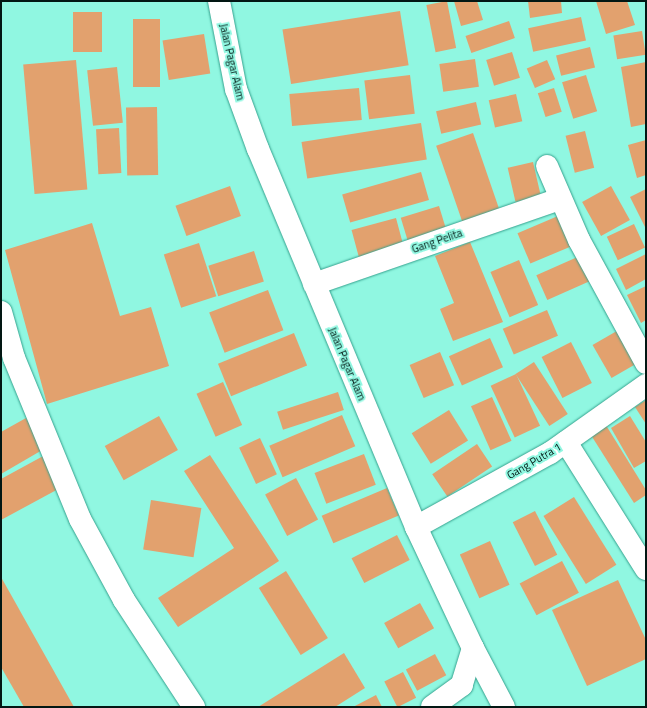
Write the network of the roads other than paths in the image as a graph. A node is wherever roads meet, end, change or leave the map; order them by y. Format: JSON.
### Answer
{"nodes":[{"id":1,"x":219,"y":1,"type":"edge"},
{"id":2,"x":547,"y":166,"type":"dead end"},
{"id":3,"x":560,"y":198,"type":"junction"},
{"id":4,"x":314,"y":284,"type":"junction"},
{"id":5,"x":1,"y":312,"type":"edge"},
{"id":6,"x":646,"y":363,"type":"edge"},
{"id":7,"x":646,"y":385,"type":"edge"},
{"id":8,"x":566,"y":442,"type":"junction"},
{"id":9,"x":416,"y":527,"type":"junction"},
{"id":10,"x":644,"y":563,"type":"edge"},
{"id":11,"x":473,"y":648,"type":"junction"},
{"id":12,"x":194,"y":707,"type":"edge"},
{"id":13,"x":432,"y":707,"type":"edge"},
{"id":14,"x":504,"y":707,"type":"edge"}],
"edges":[{"from":1,"to":4,"type":"street","name":"Jalan Pagar Alam"},
{"from":2,"to":3,"type":"street"},
{"from":3,"to":4,"type":"street","name":"Gang Pelita"},
{"from":3,"to":6,"type":"street"},
{"from":4,"to":9,"type":"street","name":"Jalan Pagar Alam"},
{"from":5,"to":12,"type":"street"},
{"from":7,"to":8,"type":"street","name":"Gang Putra 1"},
{"from":8,"to":9,"type":"street","name":"Gang Putra 1"},
{"from":8,"to":10,"type":"street"},
{"from":9,"to":11,"type":"street","name":"Jalan Pagar Alam"},
{"from":11,"to":13,"type":"street"},
{"from":11,"to":14,"type":"street","name":"Jalan Pagar Alam"}]}
